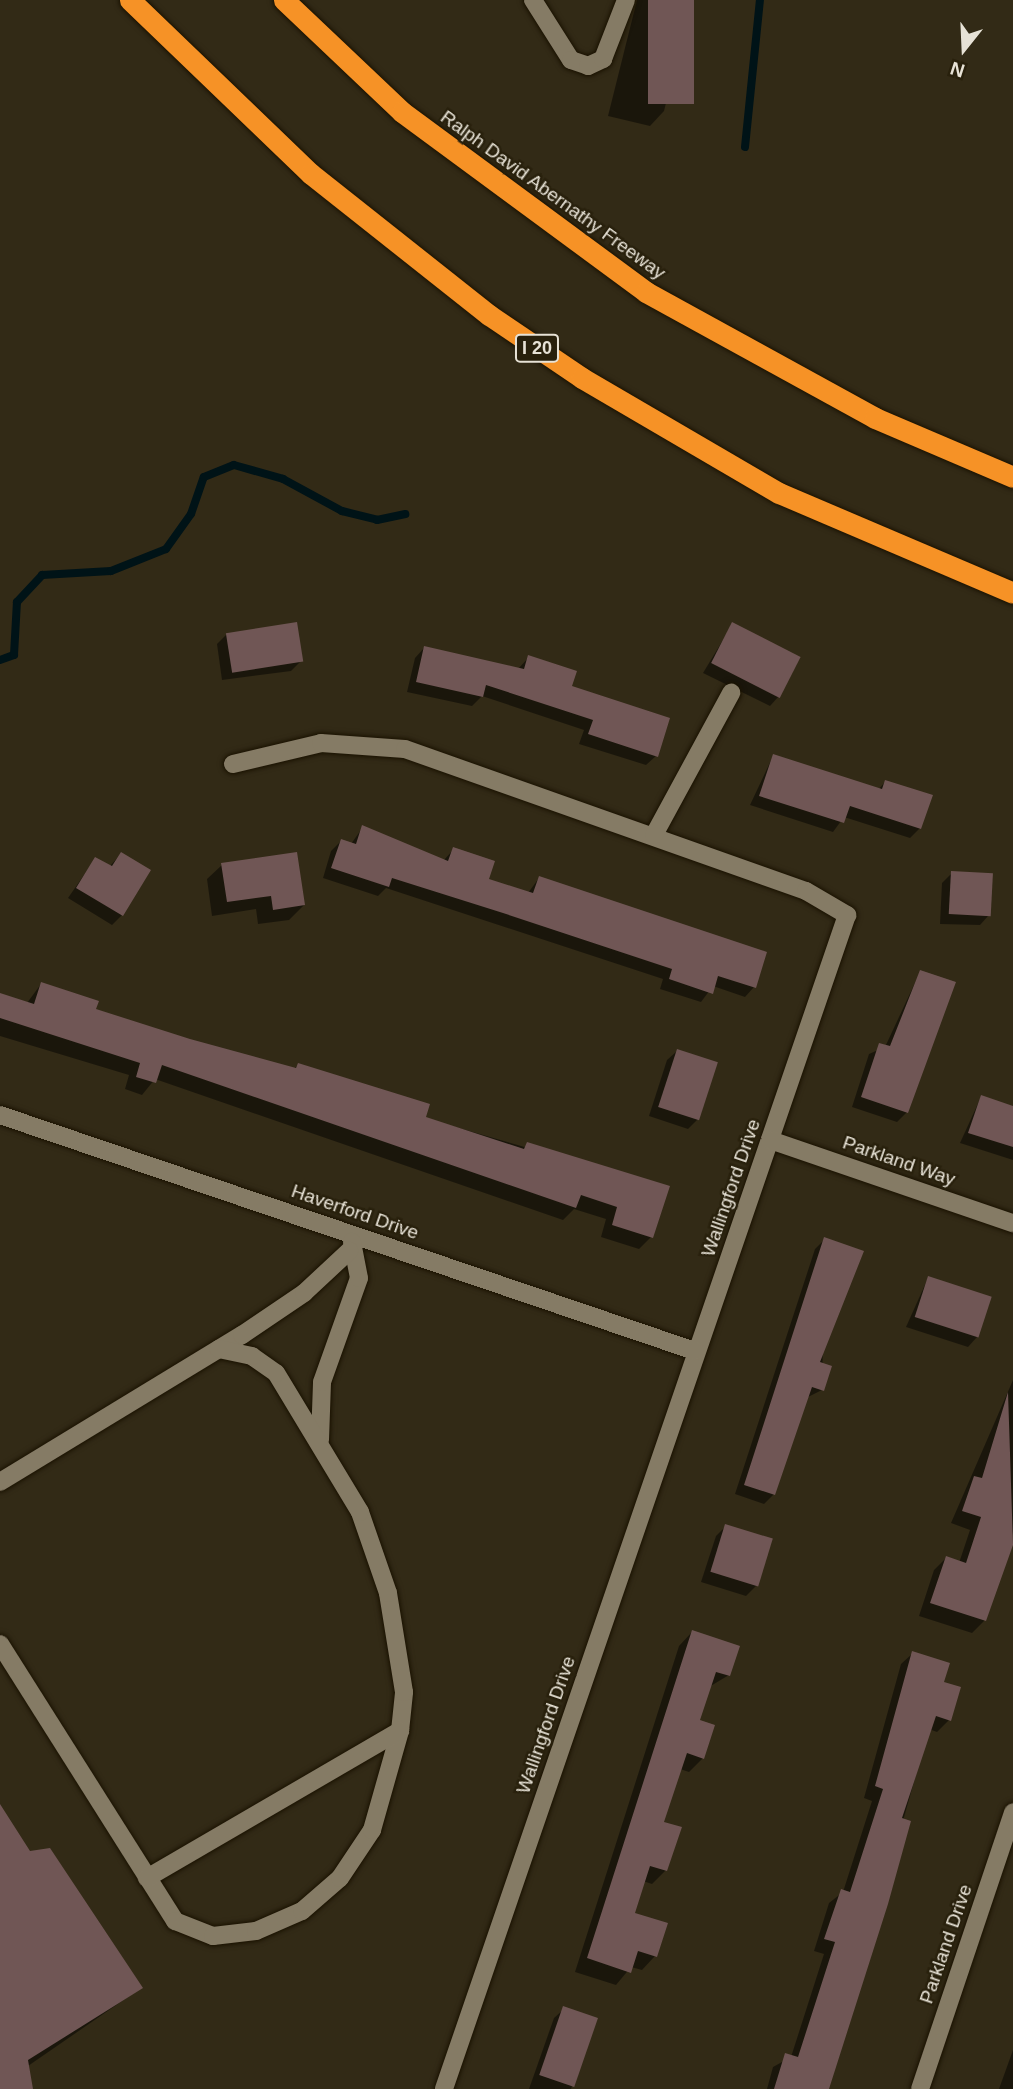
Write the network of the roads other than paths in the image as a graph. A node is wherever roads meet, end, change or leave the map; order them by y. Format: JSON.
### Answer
{"nodes":[{"id":1,"x":130,"y":0,"type":"edge"},
{"id":2,"x":284,"y":0,"type":"edge"},
{"id":3,"x":533,"y":0,"type":"edge"},
{"id":4,"x":626,"y":0,"type":"edge"},
{"id":5,"x":1013,"y":477,"type":"edge"},
{"id":6,"x":1013,"y":593,"type":"edge"},
{"id":7,"x":731,"y":693,"type":"dead end"},
{"id":8,"x":233,"y":764,"type":"dead end"},
{"id":9,"x":654,"y":835,"type":"junction"},
{"id":10,"x":0,"y":1115,"type":"edge"},
{"id":11,"x":771,"y":1140,"type":"junction"},
{"id":12,"x":1013,"y":1223,"type":"edge"},
{"id":13,"x":352,"y":1242,"type":"junction"},
{"id":14,"x":219,"y":1349,"type":"junction"},
{"id":15,"x":695,"y":1351,"type":"junction"},
{"id":16,"x":320,"y":1440,"type":"junction"},
{"id":17,"x":0,"y":1482,"type":"edge"},
{"id":18,"x":0,"y":1644,"type":"edge"},
{"id":19,"x":400,"y":1731,"type":"junction"},
{"id":20,"x":1013,"y":1812,"type":"edge"},
{"id":21,"x":147,"y":1878,"type":"junction"},
{"id":22,"x":444,"y":2089,"type":"edge"},
{"id":23,"x":920,"y":2089,"type":"edge"}],
"edges":[{"from":1,"to":6,"type":"highway","number":"I 20"},
{"from":2,"to":5,"type":"highway","name":"Ralph David Abernathy Freeway"},
{"from":3,"to":4,"type":"street"},
{"from":7,"to":9,"type":"street"},
{"from":8,"to":9,"type":"street","name":"Wallingford Drive"},
{"from":9,"to":11,"type":"street","name":"Wallingford Drive"},
{"from":10,"to":13,"type":"street","name":"Haverford Drive"},
{"from":11,"to":12,"type":"street","name":"Parkland Way"},
{"from":11,"to":15,"type":"street","name":"Wallingford Drive"},
{"from":13,"to":14,"type":"street"},
{"from":13,"to":15,"type":"street","name":"Haverford Drive"},
{"from":13,"to":16,"type":"street"},
{"from":14,"to":16,"type":"street"},
{"from":14,"to":17,"type":"street"},
{"from":15,"to":22,"type":"street","name":"Wallingford Drive"},
{"from":16,"to":19,"type":"street"},
{"from":18,"to":21,"type":"street"},
{"from":19,"to":21,"type":"street"},
{"from":19,"to":21,"type":"street"},
{"from":20,"to":23,"type":"street","name":"Parkland Drive"}]}
